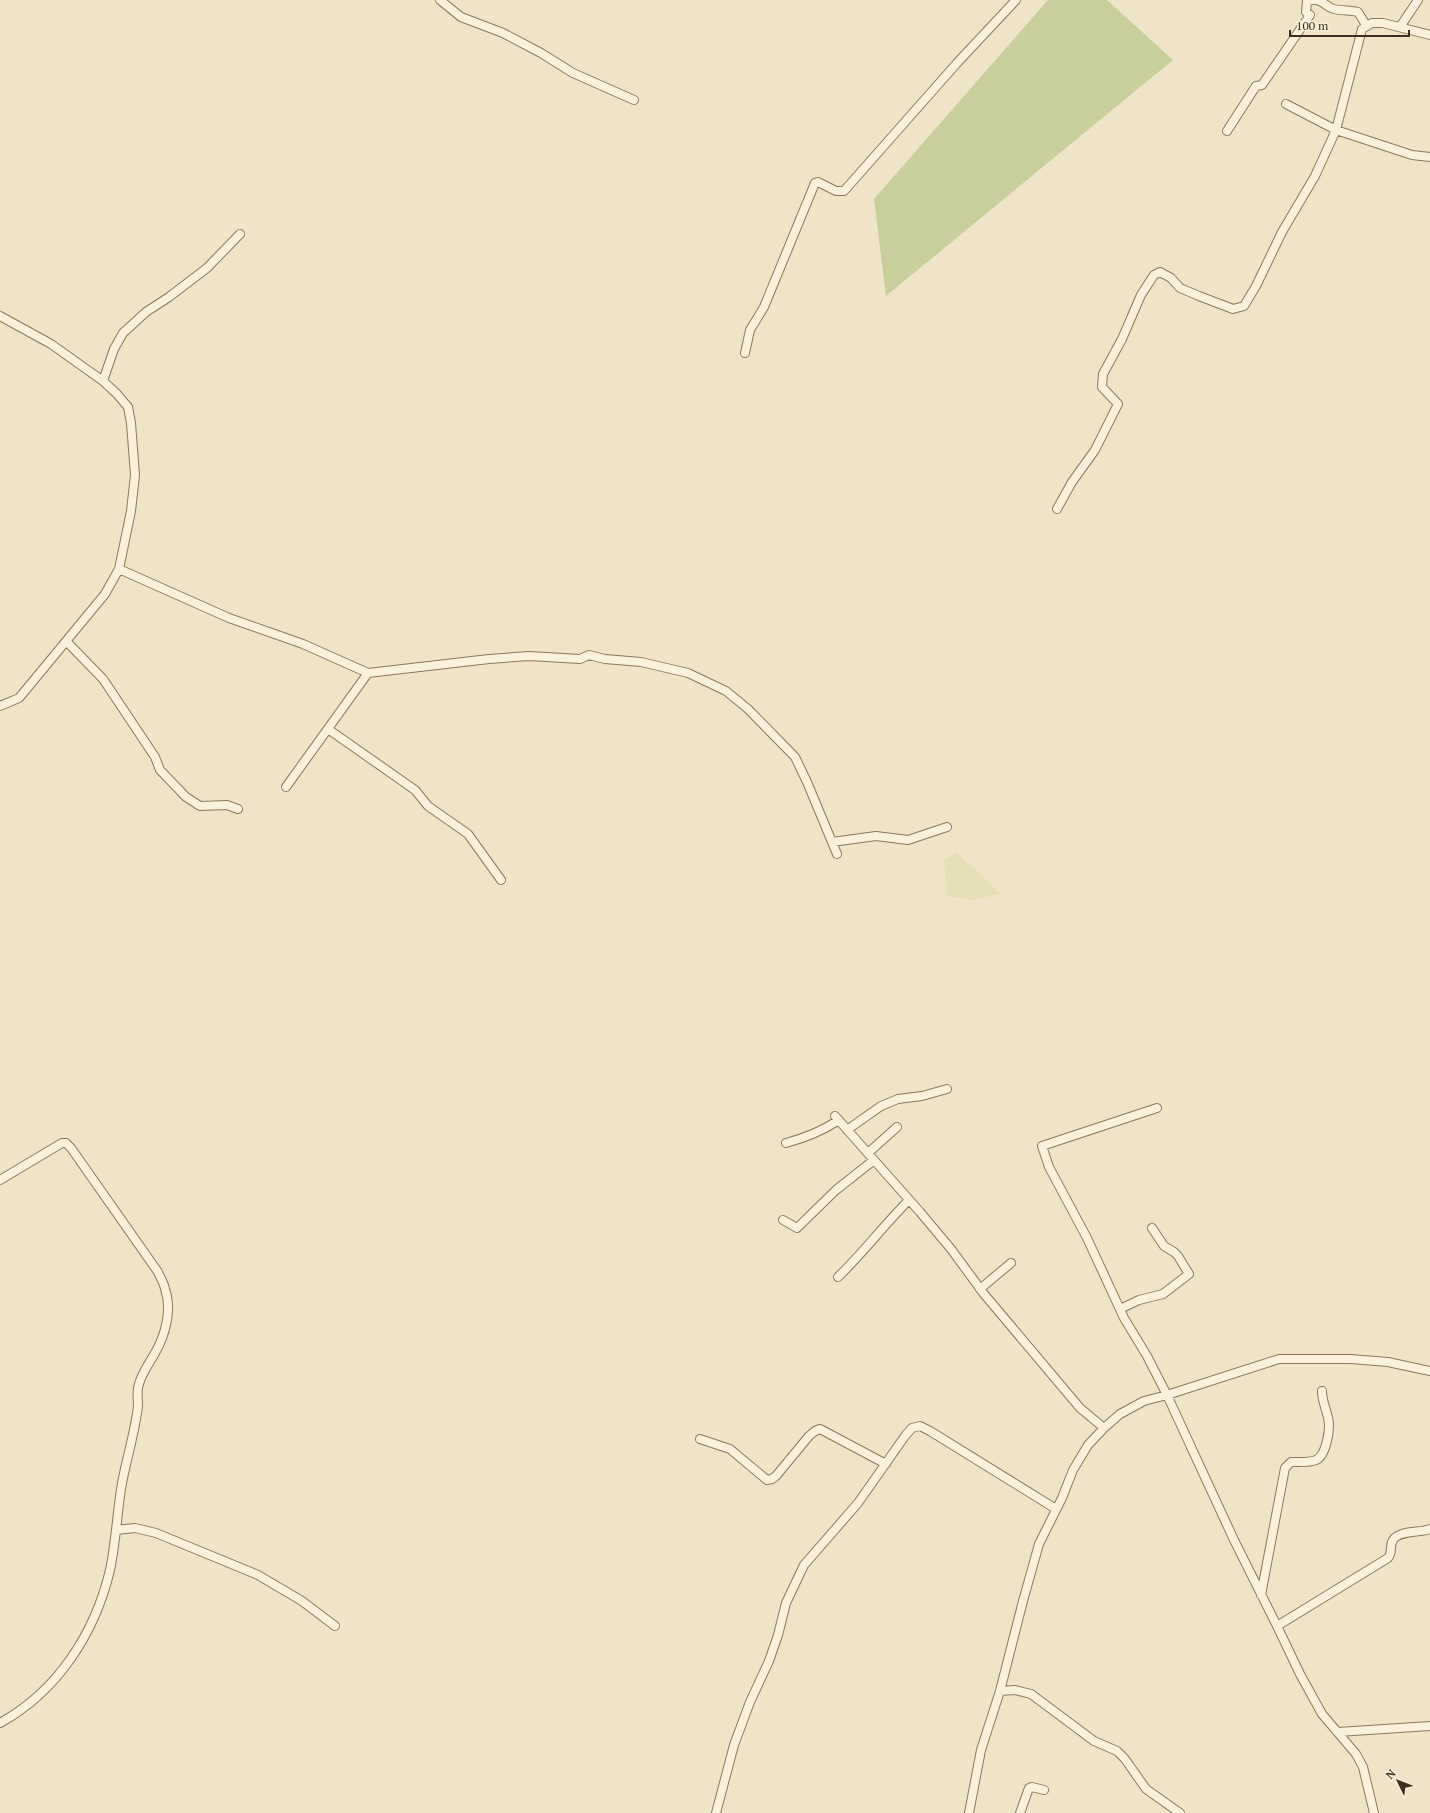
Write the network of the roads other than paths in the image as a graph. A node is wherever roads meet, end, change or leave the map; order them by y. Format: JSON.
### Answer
{"nodes":[{"id":1,"x":440,"y":0,"type":"edge"},
{"id":2,"x":1016,"y":0,"type":"edge"},
{"id":3,"x":1308,"y":0,"type":"edge"},
{"id":4,"x":1316,"y":0,"type":"edge"},
{"id":5,"x":1418,"y":0,"type":"edge"},
{"id":6,"x":1366,"y":25,"type":"junction"},
{"id":7,"x":1400,"y":27,"type":"junction"},
{"id":8,"x":1430,"y":35,"type":"edge"},
{"id":9,"x":634,"y":100,"type":"dead end"},
{"id":10,"x":1286,"y":104,"type":"dead end"},
{"id":11,"x":1336,"y":130,"type":"junction"},
{"id":12,"x":1227,"y":131,"type":"dead end"},
{"id":13,"x":1430,"y":157,"type":"edge"},
{"id":14,"x":240,"y":234,"type":"dead end"},
{"id":15,"x":0,"y":316,"type":"edge"},
{"id":16,"x":745,"y":353,"type":"dead end"},
{"id":17,"x":103,"y":381,"type":"junction"},
{"id":18,"x":1056,"y":509,"type":"dead end"},
{"id":19,"x":119,"y":569,"type":"junction"},
{"id":20,"x":66,"y":641,"type":"junction"},
{"id":21,"x":368,"y":674,"type":"junction"},
{"id":22,"x":0,"y":706,"type":"edge"},
{"id":23,"x":328,"y":729,"type":"junction"},
{"id":24,"x":286,"y":787,"type":"dead end"},
{"id":25,"x":238,"y":809,"type":"dead end"},
{"id":26,"x":947,"y":827,"type":"dead end"},
{"id":27,"x":832,"y":842,"type":"junction"},
{"id":28,"x":837,"y":854,"type":"dead end"},
{"id":29,"x":501,"y":880,"type":"dead end"},
{"id":30,"x":947,"y":1089,"type":"dead end"},
{"id":31,"x":1157,"y":1108,"type":"dead end"},
{"id":32,"x":897,"y":1127,"type":"dead end"},
{"id":33,"x":847,"y":1130,"type":"junction"},
{"id":34,"x":786,"y":1143,"type":"dead end"},
{"id":35,"x":868,"y":1153,"type":"junction"},
{"id":36,"x":874,"y":1160,"type":"junction"},
{"id":37,"x":0,"y":1180,"type":"edge"},
{"id":38,"x":909,"y":1200,"type":"junction"},
{"id":39,"x":783,"y":1220,"type":"dead end"},
{"id":40,"x":1152,"y":1228,"type":"dead end"},
{"id":41,"x":1010,"y":1263,"type":"dead end"},
{"id":42,"x":838,"y":1277,"type":"dead end"},
{"id":43,"x":980,"y":1289,"type":"junction"},
{"id":44,"x":1120,"y":1309,"type":"junction"},
{"id":45,"x":1430,"y":1370,"type":"edge"},
{"id":46,"x":1322,"y":1391,"type":"dead end"},
{"id":47,"x":1167,"y":1395,"type":"junction"},
{"id":48,"x":1104,"y":1428,"type":"junction"},
{"id":49,"x":700,"y":1439,"type":"dead end"},
{"id":50,"x":886,"y":1464,"type":"junction"},
{"id":51,"x":1056,"y":1509,"type":"junction"},
{"id":52,"x":116,"y":1530,"type":"junction"},
{"id":53,"x":1430,"y":1530,"type":"edge"},
{"id":54,"x":1260,"y":1595,"type":"junction"},
{"id":55,"x":335,"y":1626,"type":"dead end"},
{"id":56,"x":1277,"y":1626,"type":"junction"},
{"id":57,"x":1000,"y":1691,"type":"junction"},
{"id":58,"x":0,"y":1723,"type":"edge"},
{"id":59,"x":1430,"y":1726,"type":"edge"},
{"id":60,"x":1338,"y":1732,"type":"junction"},
{"id":61,"x":1044,"y":1790,"type":"dead end"},
{"id":62,"x":716,"y":1813,"type":"edge"},
{"id":63,"x":969,"y":1813,"type":"edge"},
{"id":64,"x":1020,"y":1813,"type":"edge"},
{"id":65,"x":1180,"y":1813,"type":"edge"},
{"id":66,"x":1374,"y":1813,"type":"edge"}],
"edges":[{"from":1,"to":9,"type":"street"},
{"from":2,"to":16,"type":"street"},
{"from":3,"to":12,"type":"street"},
{"from":4,"to":6,"type":"street"},
{"from":5,"to":7,"type":"street"},
{"from":6,"to":7,"type":"street"},
{"from":6,"to":11,"type":"street"},
{"from":7,"to":8,"type":"street"},
{"from":10,"to":11,"type":"street"},
{"from":11,"to":13,"type":"street"},
{"from":11,"to":18,"type":"street"},
{"from":14,"to":17,"type":"street"},
{"from":15,"to":17,"type":"street"},
{"from":17,"to":19,"type":"street"},
{"from":19,"to":20,"type":"street"},
{"from":19,"to":21,"type":"street"},
{"from":20,"to":22,"type":"street"},
{"from":20,"to":25,"type":"street"},
{"from":21,"to":23,"type":"street"},
{"from":21,"to":27,"type":"street"},
{"from":23,"to":24,"type":"street"},
{"from":23,"to":29,"type":"street"},
{"from":26,"to":27,"type":"street"},
{"from":27,"to":28,"type":"street"},
{"from":30,"to":33,"type":"street"},
{"from":31,"to":44,"type":"street"},
{"from":32,"to":35,"type":"street"},
{"from":33,"to":34,"type":"street"},
{"from":33,"to":35,"type":"street"},
{"from":35,"to":36,"type":"street"},
{"from":36,"to":38,"type":"street"},
{"from":36,"to":39,"type":"street"},
{"from":37,"to":52,"type":"street"},
{"from":38,"to":42,"type":"street"},
{"from":38,"to":43,"type":"street"},
{"from":40,"to":44,"type":"street"},
{"from":41,"to":43,"type":"street"},
{"from":43,"to":48,"type":"street"},
{"from":44,"to":47,"type":"street"},
{"from":45,"to":47,"type":"street"},
{"from":46,"to":54,"type":"street"},
{"from":47,"to":48,"type":"street"},
{"from":47,"to":54,"type":"street"},
{"from":48,"to":51,"type":"street"},
{"from":49,"to":50,"type":"street"},
{"from":50,"to":51,"type":"street"},
{"from":50,"to":62,"type":"street"},
{"from":51,"to":57,"type":"street"},
{"from":52,"to":55,"type":"street"},
{"from":52,"to":58,"type":"street"},
{"from":53,"to":56,"type":"street"},
{"from":54,"to":56,"type":"street"},
{"from":56,"to":60,"type":"street"},
{"from":57,"to":63,"type":"street"},
{"from":57,"to":65,"type":"street"},
{"from":59,"to":60,"type":"street"},
{"from":60,"to":66,"type":"street"},
{"from":61,"to":64,"type":"street"}]}
